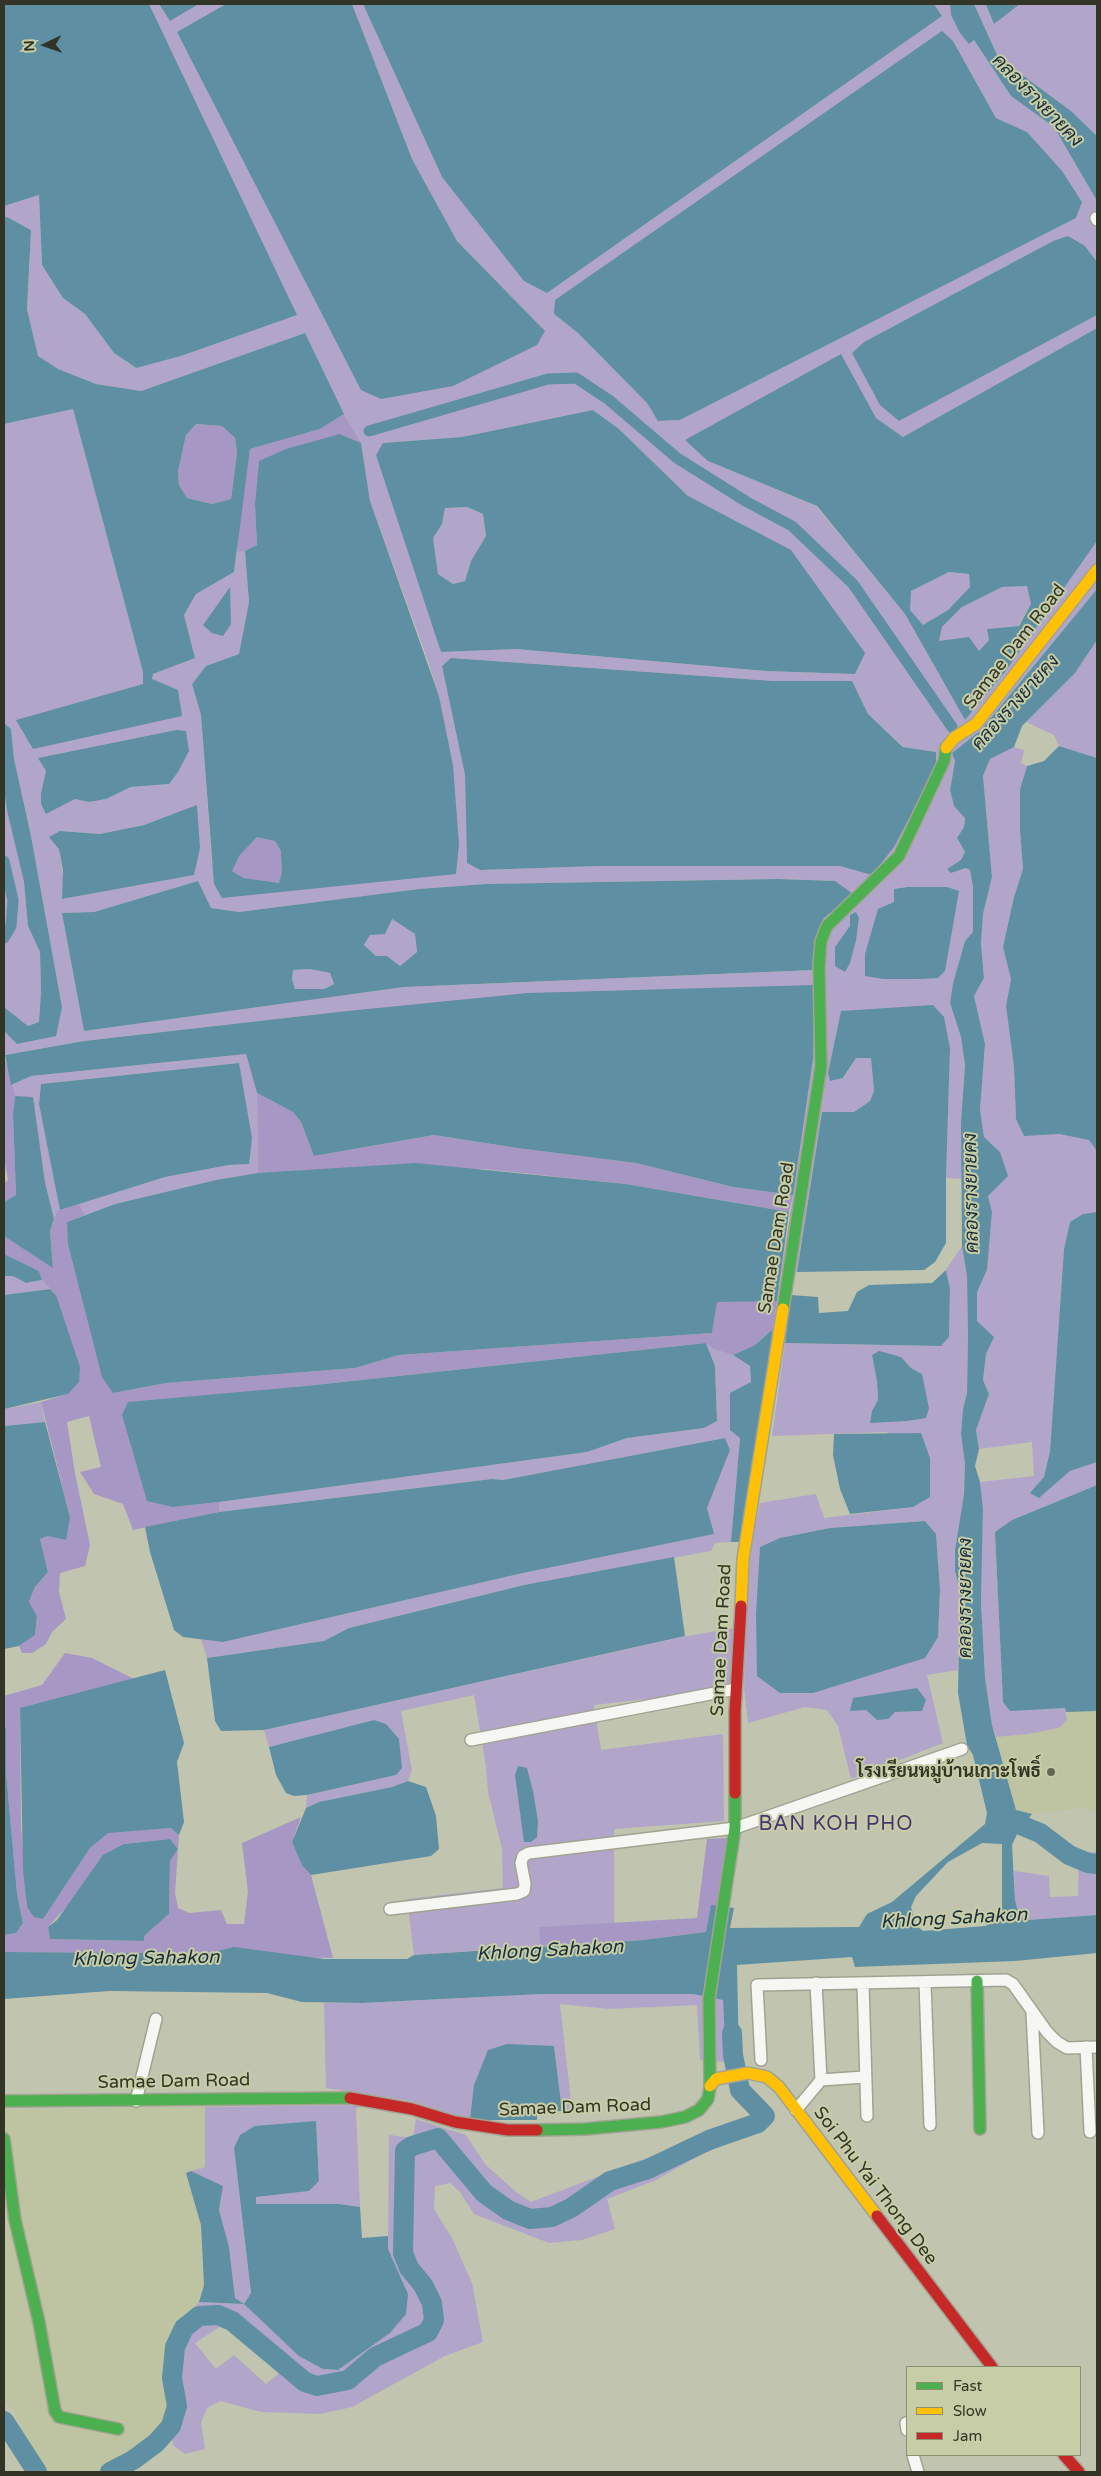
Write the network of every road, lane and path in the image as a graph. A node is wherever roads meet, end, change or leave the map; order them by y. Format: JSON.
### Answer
{"nodes":[{"id":1,"x":1097,"y":570,"type":"edge"},
{"id":2,"x":736,"y":1689,"type":"junction"},
{"id":3,"x":472,"y":1740,"type":"dead end"},
{"id":4,"x":957,"y":1751,"type":"dead end"},
{"id":5,"x":735,"y":1828,"type":"junction"},
{"id":6,"x":390,"y":1909,"type":"dead end"},
{"id":7,"x":977,"y":1981,"type":"junction"},
{"id":8,"x":925,"y":1982,"type":"junction"},
{"id":9,"x":816,"y":1983,"type":"junction"},
{"id":10,"x":863,"y":1984,"type":"junction"},
{"id":11,"x":1032,"y":2012,"type":"junction"},
{"id":12,"x":156,"y":2019,"type":"dead end"},
{"id":13,"x":1091,"y":2047,"type":"edge"},
{"id":14,"x":761,"y":2060,"type":"dead end"},
{"id":15,"x":864,"y":2077,"type":"junction"},
{"id":16,"x":820,"y":2080,"type":"junction"},
{"id":17,"x":713,"y":2082,"type":"junction"},
{"id":18,"x":4,"y":2101,"type":"edge"},
{"id":19,"x":136,"y":2101,"type":"junction"},
{"id":20,"x":796,"y":2110,"type":"junction"},
{"id":21,"x":867,"y":2116,"type":"dead end"},
{"id":22,"x":930,"y":2125,"type":"dead end"},
{"id":23,"x":980,"y":2129,"type":"dead end"},
{"id":24,"x":1090,"y":2132,"type":"dead end"},
{"id":25,"x":1038,"y":2133,"type":"dead end"},
{"id":26,"x":4,"y":2139,"type":"edge"},
{"id":27,"x":991,"y":2366,"type":"edge"},
{"id":28,"x":118,"y":2429,"type":"dead end"},
{"id":29,"x":913,"y":2456,"type":"edge"},
{"id":30,"x":1065,"y":2456,"type":"edge"},
{"id":31,"x":918,"y":2472,"type":"edge"},
{"id":32,"x":1077,"y":2472,"type":"edge"}],
"edges":[{"from":1,"to":2,"type":"street","name":"Samae Dam Road"},
{"from":2,"to":3,"type":"street"},
{"from":2,"to":5,"type":"street","name":"Samae Dam Road"},
{"from":4,"to":5,"type":"street"},
{"from":5,"to":6,"type":"street"},
{"from":5,"to":17,"type":"street","name":"Samae Dam Road"},
{"from":7,"to":8,"type":"street"},
{"from":7,"to":11,"type":"street"},
{"from":7,"to":23,"type":"street"},
{"from":8,"to":10,"type":"street"},
{"from":8,"to":22,"type":"street"},
{"from":9,"to":10,"type":"street"},
{"from":9,"to":14,"type":"street"},
{"from":9,"to":16,"type":"street"},
{"from":10,"to":15,"type":"street"},
{"from":11,"to":13,"type":"street"},
{"from":11,"to":25,"type":"street"},
{"from":12,"to":19,"type":"street"},
{"from":13,"to":24,"type":"street"},
{"from":15,"to":16,"type":"street"},
{"from":15,"to":21,"type":"street"},
{"from":16,"to":20,"type":"street"},
{"from":17,"to":19,"type":"street","name":"Samae Dam Road"},
{"from":17,"to":20,"type":"street","name":"Soi Phu Yai Thong Dee"},
{"from":18,"to":19,"type":"street","name":"Samae Dam Road"},
{"from":20,"to":27,"type":"street","name":"Soi Phu Yai Thong Dee"},
{"from":26,"to":28,"type":"street"},
{"from":29,"to":31,"type":"street"},
{"from":30,"to":32,"type":"street"}]}
